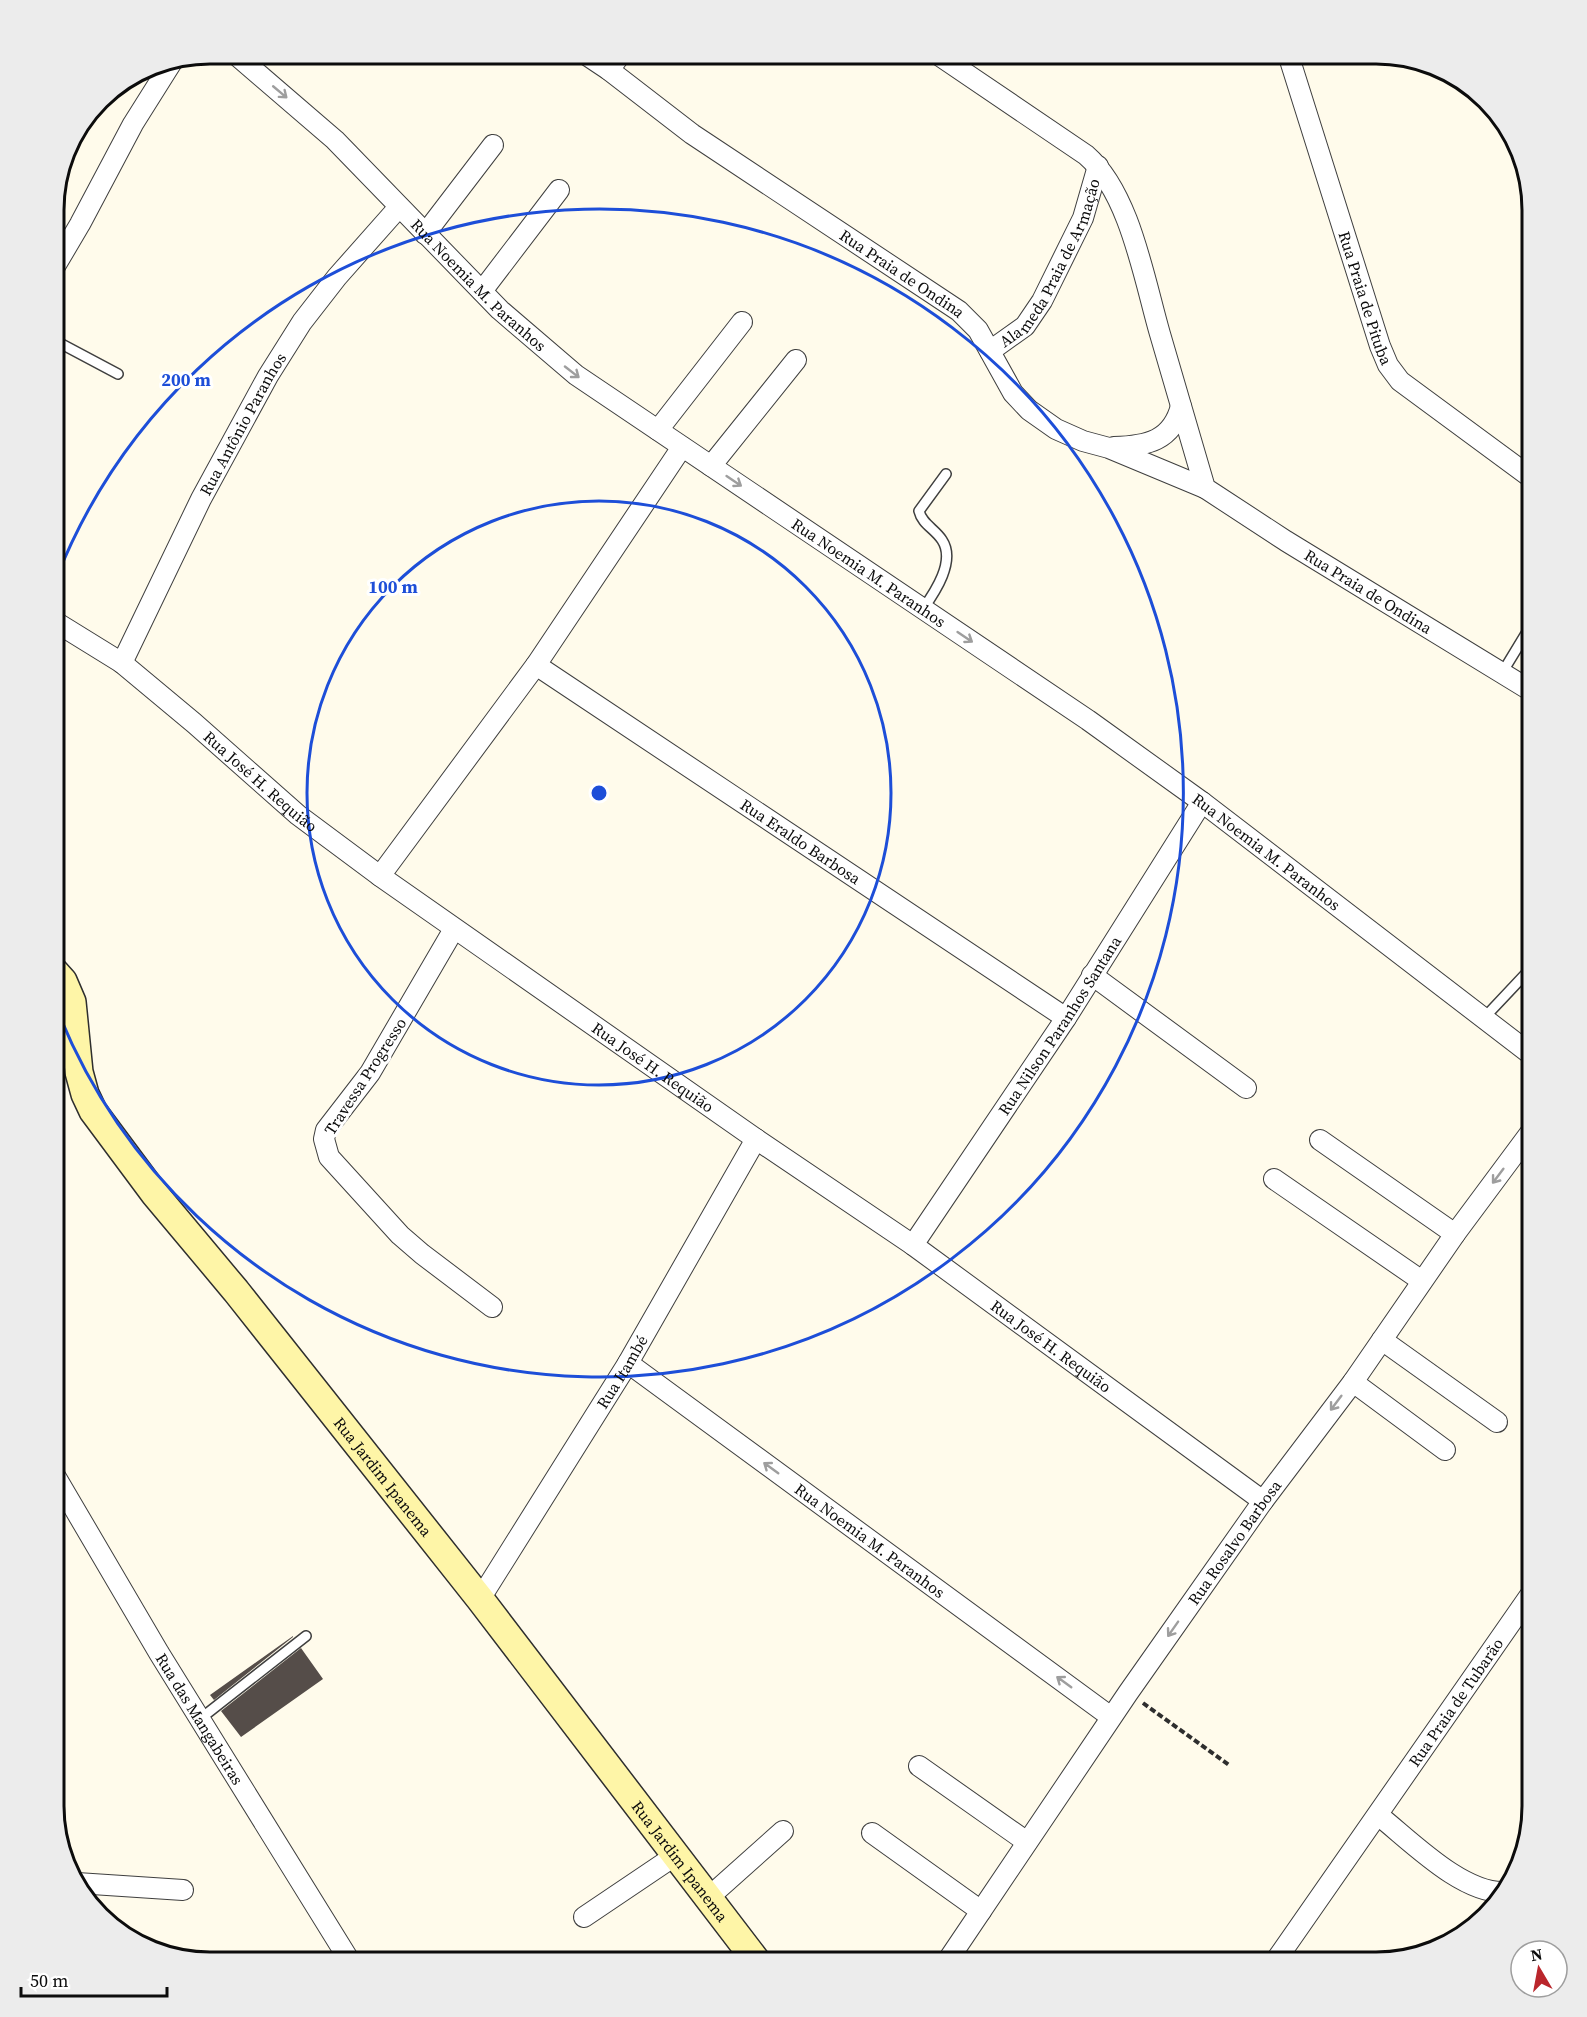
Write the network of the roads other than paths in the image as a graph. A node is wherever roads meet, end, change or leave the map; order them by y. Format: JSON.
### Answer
{"nodes":[{"id":1,"x":247,"y":64,"type":"edge"},
{"id":2,"x":618,"y":64,"type":"edge"},
{"id":3,"x":953,"y":65,"type":"edge"},
{"id":4,"x":1291,"y":65,"type":"edge"},
{"id":5,"x":166,"y":71,"type":"edge"},
{"id":6,"x":493,"y":146,"type":"dead end"},
{"id":7,"x":1098,"y":166,"type":"junction"},
{"id":8,"x":559,"y":190,"type":"dead end"},
{"id":9,"x":399,"y":207,"type":"junction"},
{"id":10,"x":425,"y":234,"type":"junction"},
{"id":11,"x":65,"y":249,"type":"edge"},
{"id":12,"x":482,"y":291,"type":"junction"},
{"id":13,"x":742,"y":322,"type":"dead end"},
{"id":14,"x":65,"y":346,"type":"edge"},
{"id":15,"x":990,"y":351,"type":"junction"},
{"id":16,"x":796,"y":360,"type":"dead end"},
{"id":17,"x":118,"y":374,"type":"dead end"},
{"id":18,"x":1181,"y":406,"type":"junction"},
{"id":19,"x":658,"y":430,"type":"junction"},
{"id":20,"x":682,"y":447,"type":"junction"},
{"id":21,"x":1109,"y":448,"type":"junction"},
{"id":22,"x":711,"y":466,"type":"junction"},
{"id":23,"x":1522,"y":471,"type":"edge"},
{"id":24,"x":946,"y":474,"type":"dead end"},
{"id":25,"x":1205,"y":488,"type":"junction"},
{"id":26,"x":923,"y":609,"type":"junction"},
{"id":27,"x":65,"y":628,"type":"edge"},
{"id":28,"x":1522,"y":640,"type":"edge"},
{"id":29,"x":122,"y":663,"type":"junction"},
{"id":30,"x":536,"y":665,"type":"junction"},
{"id":31,"x":1502,"y":673,"type":"junction"},
{"id":32,"x":1522,"y":685,"type":"edge"},
{"id":33,"x":1202,"y":802,"type":"junction"},
{"id":34,"x":380,"y":876,"type":"junction"},
{"id":35,"x":454,"y":929,"type":"junction"},
{"id":36,"x":1092,"y":975,"type":"junction"},
{"id":37,"x":1522,"y":978,"type":"edge"},
{"id":38,"x":65,"y":985,"type":"edge"},
{"id":39,"x":1066,"y":1018,"type":"junction"},
{"id":40,"x":1484,"y":1018,"type":"junction"},
{"id":41,"x":1522,"y":1047,"type":"edge"},
{"id":42,"x":1246,"y":1088,"type":"dead end"},
{"id":43,"x":756,"y":1139,"type":"junction"},
{"id":44,"x":1320,"y":1140,"type":"dead end"},
{"id":45,"x":1522,"y":1144,"type":"edge"},
{"id":46,"x":1274,"y":1179,"type":"dead end"},
{"id":47,"x":1455,"y":1234,"type":"junction"},
{"id":48,"x":913,"y":1245,"type":"junction"},
{"id":49,"x":1422,"y":1281,"type":"junction"},
{"id":50,"x":492,"y":1307,"type":"dead end"},
{"id":51,"x":1382,"y":1340,"type":"junction"},
{"id":52,"x":628,"y":1363,"type":"junction"},
{"id":53,"x":1353,"y":1382,"type":"junction"},
{"id":54,"x":1497,"y":1422,"type":"dead end"},
{"id":55,"x":1445,"y":1450,"type":"dead end"},
{"id":56,"x":64,"y":1491,"type":"edge"},
{"id":57,"x":1263,"y":1501,"type":"junction"},
{"id":58,"x":480,"y":1599,"type":"junction"},
{"id":59,"x":1522,"y":1607,"type":"edge"},
{"id":60,"x":306,"y":1636,"type":"dead end"},
{"id":61,"x":1111,"y":1717,"type":"junction"},
{"id":62,"x":200,"y":1719,"type":"junction"},
{"id":63,"x":919,"y":1766,"type":"dead end"},
{"id":64,"x":1378,"y":1815,"type":"junction"},
{"id":65,"x":783,"y":1831,"type":"dead end"},
{"id":66,"x":872,"y":1833,"type":"dead end"},
{"id":67,"x":1028,"y":1842,"type":"junction"},
{"id":68,"x":676,"y":1855,"type":"junction"},
{"id":69,"x":87,"y":1884,"type":"edge"},
{"id":70,"x":183,"y":1890,"type":"dead end"},
{"id":71,"x":1495,"y":1892,"type":"edge"},
{"id":72,"x":708,"y":1898,"type":"junction"},
{"id":73,"x":981,"y":1911,"type":"junction"},
{"id":74,"x":584,"y":1917,"type":"dead end"},
{"id":75,"x":345,"y":1952,"type":"edge"},
{"id":76,"x":750,"y":1952,"type":"edge"},
{"id":77,"x":953,"y":1952,"type":"edge"},
{"id":78,"x":1282,"y":1952,"type":"edge"}],
"edges":[{"from":1,"to":9,"type":"street","name":"Rua Noemia M. Paranhos","one_way":true},
{"from":2,"to":15,"type":"street","name":"Rua Praia de Ondina"},
{"from":3,"to":7,"type":"street"},
{"from":4,"to":23,"type":"street","name":"Rua Praia de Pituba"},
{"from":5,"to":11,"type":"street"},
{"from":6,"to":10,"type":"street"},
{"from":7,"to":15,"type":"street","name":"Alameda Praia de Armação"},
{"from":7,"to":18,"type":"street"},
{"from":8,"to":12,"type":"street"},
{"from":9,"to":10,"type":"street","name":"Rua Noemia M. Paranhos"},
{"from":9,"to":29,"type":"street","name":"Rua Antônio Paranhos"},
{"from":10,"to":12,"type":"street","name":"Rua Noemia M. Paranhos"},
{"from":12,"to":19,"type":"street","name":"Rua Noemia M. Paranhos","one_way":true},
{"from":13,"to":19,"type":"street"},
{"from":14,"to":17,"type":"lane"},
{"from":15,"to":21,"type":"street","name":"Rua Praia de Ondina"},
{"from":16,"to":22,"type":"street"},
{"from":18,"to":21,"type":"street"},
{"from":18,"to":25,"type":"street"},
{"from":19,"to":20,"type":"street","name":"Rua Noemia M. Paranhos"},
{"from":20,"to":22,"type":"street","name":"Rua Noemia M. Paranhos"},
{"from":20,"to":30,"type":"street"},
{"from":21,"to":25,"type":"street","name":"Rua Praia de Ondina"},
{"from":22,"to":26,"type":"street","name":"Rua Noemia M. Paranhos","one_way":true},
{"from":24,"to":26,"type":"lane"},
{"from":25,"to":31,"type":"street","name":"Rua Praia de Ondina"},
{"from":26,"to":33,"type":"street","name":"Rua Noemia M. Paranhos","one_way":true},
{"from":27,"to":29,"type":"street","name":"Rua José H. Requião"},
{"from":28,"to":31,"type":"lane"},
{"from":29,"to":34,"type":"street","name":"Rua José H. Requião"},
{"from":30,"to":34,"type":"street"},
{"from":30,"to":39,"type":"street","name":"Rua Eraldo Barbosa"},
{"from":31,"to":32,"type":"street","name":"Rua Praia de Ondina"},
{"from":33,"to":36,"type":"street","name":"Rua Nilson Paranhos Santana"},
{"from":33,"to":40,"type":"street","name":"Rua Noemia M. Paranhos"},
{"from":34,"to":35,"type":"street","name":"Rua José H. Requião"},
{"from":35,"to":43,"type":"street","name":"Rua José H. Requião"},
{"from":35,"to":50,"type":"street","name":"Travessa Progresso"},
{"from":36,"to":39,"type":"street","name":"Rua Nilson Paranhos Santana"},
{"from":36,"to":42,"type":"street"},
{"from":37,"to":40,"type":"lane"},
{"from":38,"to":58,"type":"street","name":"Rua Jardim Ipanema"},
{"from":39,"to":48,"type":"street","name":"Rua Nilson Paranhos Santana"},
{"from":40,"to":41,"type":"street","name":"Rua Noemia M. Paranhos"},
{"from":43,"to":48,"type":"street","name":"Rua José H. Requião"},
{"from":43,"to":52,"type":"street","name":"Rua Itambé"},
{"from":44,"to":47,"type":"street"},
{"from":45,"to":47,"type":"street","name":"Rua Rosalvo Barbosa","one_way":true},
{"from":46,"to":49,"type":"street"},
{"from":47,"to":49,"type":"street","name":"Rua Rosalvo Barbosa"},
{"from":48,"to":57,"type":"street","name":"Rua José H. Requião"},
{"from":49,"to":51,"type":"street","name":"Rua Rosalvo Barbosa"},
{"from":51,"to":53,"type":"street","name":"Rua Rosalvo Barbosa"},
{"from":51,"to":54,"type":"street"},
{"from":52,"to":58,"type":"street","name":"Rua Itambé"},
{"from":61,"to":52,"type":"street","name":"Rua Noemia M. Paranhos","one_way":true},
{"from":53,"to":55,"type":"street"},
{"from":53,"to":57,"type":"street","name":"Rua Rosalvo Barbosa","one_way":true},
{"from":56,"to":62,"type":"street","name":"Rua das Mangabeiras"},
{"from":57,"to":61,"type":"street","name":"Rua Rosalvo Barbosa","one_way":true},
{"from":58,"to":68,"type":"street","name":"Rua Jardim Ipanema"},
{"from":59,"to":64,"type":"street","name":"Rua Praia de Tubarão"},
{"from":60,"to":62,"type":"lane"},
{"from":61,"to":67,"type":"street","name":"Rua Rosalvo Barbosa"},
{"from":62,"to":75,"type":"street","name":"Rua das Mangabeiras"},
{"from":63,"to":67,"type":"street"},
{"from":64,"to":71,"type":"street"},
{"from":64,"to":78,"type":"street","name":"Rua Praia de Tubarão"},
{"from":65,"to":72,"type":"street"},
{"from":66,"to":73,"type":"street"},
{"from":67,"to":73,"type":"street","name":"Rua Rosalvo Barbosa"},
{"from":68,"to":72,"type":"street","name":"Rua Jardim Ipanema"},
{"from":68,"to":74,"type":"street"},
{"from":69,"to":70,"type":"street"},
{"from":72,"to":76,"type":"street","name":"Rua Jardim Ipanema"},
{"from":73,"to":77,"type":"street","name":"Rua Rosalvo Barbosa"}]}
